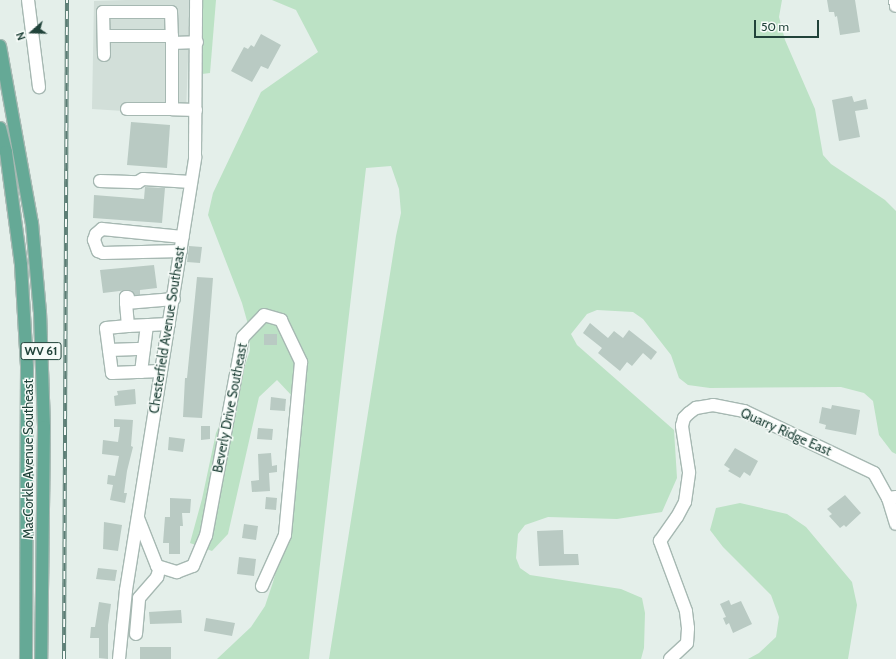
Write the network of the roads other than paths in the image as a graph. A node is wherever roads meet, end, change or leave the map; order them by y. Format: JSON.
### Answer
{"nodes":[{"id":1,"x":28,"y":0,"type":"edge"},
{"id":2,"x":196,"y":0,"type":"edge"},
{"id":3,"x":895,"y":0,"type":"edge"},
{"id":4,"x":896,"y":6,"type":"edge"},
{"id":5,"x":104,"y":36,"type":"junction"},
{"id":6,"x":172,"y":39,"type":"junction"},
{"id":7,"x":197,"y":42,"type":"junction"},
{"id":8,"x":0,"y":46,"type":"edge"},
{"id":9,"x":104,"y":55,"type":"dead end"},
{"id":10,"x":39,"y":86,"type":"dead end"},
{"id":11,"x":127,"y":109,"type":"dead end"},
{"id":12,"x":172,"y":109,"type":"junction"},
{"id":13,"x":196,"y":110,"type":"junction"},
{"id":14,"x":0,"y":128,"type":"edge"},
{"id":15,"x":100,"y":181,"type":"dead end"},
{"id":16,"x":191,"y":182,"type":"junction"},
{"id":17,"x":183,"y":237,"type":"junction"},
{"id":18,"x":181,"y":251,"type":"junction"},
{"id":19,"x":174,"y":299,"type":"junction"},
{"id":20,"x":169,"y":324,"type":"junction"},
{"id":21,"x":147,"y":325,"type":"junction"},
{"id":22,"x":128,"y":326,"type":"junction"},
{"id":23,"x":144,"y":349,"type":"junction"},
{"id":24,"x":109,"y":350,"type":"junction"},
{"id":25,"x":161,"y":371,"type":"junction"},
{"id":26,"x":141,"y":372,"type":"junction"},
{"id":27,"x":892,"y":497,"type":"edge"},
{"id":28,"x":138,"y":518,"type":"junction"},
{"id":29,"x":896,"y":524,"type":"edge"},
{"id":30,"x":160,"y":567,"type":"junction"},
{"id":31,"x":262,"y":586,"type":"dead end"},
{"id":32,"x":136,"y":634,"type":"dead end"},
{"id":33,"x":26,"y":659,"type":"edge"},
{"id":34,"x":41,"y":659,"type":"edge"},
{"id":35,"x":119,"y":659,"type":"edge"},
{"id":36,"x":670,"y":659,"type":"edge"}],
"edges":[{"from":1,"to":10,"type":"street"},
{"from":2,"to":7,"type":"street","name":"Chesterfield Avenue Southeast"},
{"from":3,"to":4,"type":"street"},
{"from":5,"to":6,"type":"street"},
{"from":5,"to":6,"type":"street"},
{"from":5,"to":9,"type":"street"},
{"from":6,"to":7,"type":"street"},
{"from":6,"to":12,"type":"street"},
{"from":7,"to":13,"type":"street","name":"Chesterfield Avenue Southeast"},
{"from":8,"to":34,"type":"main road","name":"MacCorkle Avenue Southeast","number":"WV 61"},
{"from":11,"to":12,"type":"street"},
{"from":12,"to":13,"type":"street"},
{"from":13,"to":16,"type":"street","name":"Chesterfield Avenue Southeast"},
{"from":14,"to":33,"type":"main road","name":"MacCorkle Avenue Southeast","number":"WV 61"},
{"from":15,"to":16,"type":"street"},
{"from":16,"to":17,"type":"street","name":"Chesterfield Avenue Southeast"},
{"from":17,"to":18,"type":"street","name":"Chesterfield Avenue Southeast"},
{"from":17,"to":18,"type":"street"},
{"from":18,"to":19,"type":"street","name":"Chesterfield Avenue Southeast"},
{"from":19,"to":20,"type":"street","name":"Chesterfield Avenue Southeast"},
{"from":19,"to":22,"type":"street"},
{"from":20,"to":21,"type":"street"},
{"from":20,"to":25,"type":"street","name":"Chesterfield Avenue Southeast"},
{"from":21,"to":22,"type":"street"},
{"from":21,"to":23,"type":"street"},
{"from":22,"to":24,"type":"street"},
{"from":23,"to":24,"type":"street"},
{"from":23,"to":26,"type":"street"},
{"from":24,"to":26,"type":"street"},
{"from":25,"to":26,"type":"street"},
{"from":25,"to":28,"type":"street","name":"Chesterfield Avenue Southeast"},
{"from":27,"to":29,"type":"street"},
{"from":27,"to":36,"type":"street","name":"Quarry Ridge East"},
{"from":28,"to":30,"type":"street"},
{"from":28,"to":35,"type":"street","name":"Chesterfield Avenue Southeast"},
{"from":30,"to":31,"type":"street","name":"Beverly Drive Southeast"},
{"from":30,"to":32,"type":"street"}]}
